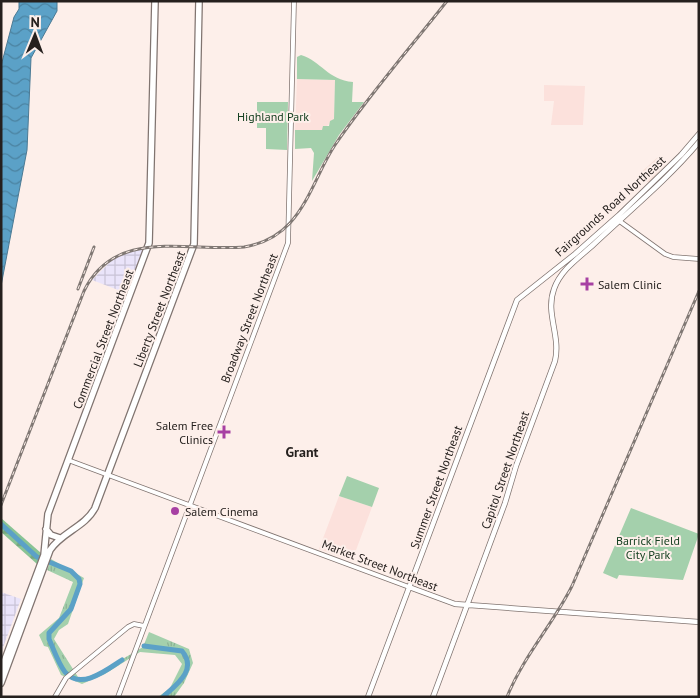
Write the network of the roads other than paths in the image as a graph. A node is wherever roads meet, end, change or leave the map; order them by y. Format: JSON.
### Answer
{"nodes":[{"id":1,"x":155,"y":1,"type":"edge"},
{"id":2,"x":199,"y":1,"type":"edge"},
{"id":3,"x":294,"y":1,"type":"edge"},
{"id":4,"x":699,"y":134,"type":"edge"},
{"id":5,"x":699,"y":142,"type":"edge"},
{"id":6,"x":617,"y":220,"type":"junction"},
{"id":7,"x":581,"y":252,"type":"junction"},
{"id":8,"x":699,"y":260,"type":"edge"},
{"id":9,"x":530,"y":288,"type":"joint"},
{"id":10,"x":68,"y":460,"type":"junction"},
{"id":11,"x":107,"y":474,"type":"junction"},
{"id":12,"x":189,"y":505,"type":"junction"},
{"id":13,"x":46,"y":529,"type":"junction"},
{"id":14,"x":60,"y":538,"type":"junction"},
{"id":15,"x":46,"y":556,"type":"junction"},
{"id":16,"x":41,"y":570,"type":"junction"},
{"id":17,"x":409,"y":587,"type":"junction"},
{"id":18,"x":466,"y":605,"type":"junction"},
{"id":19,"x":699,"y":622,"type":"edge"},
{"id":20,"x":144,"y":626,"type":"junction"},
{"id":21,"x":1,"y":670,"type":"edge"},
{"id":22,"x":1,"y":683,"type":"edge"},
{"id":23,"x":55,"y":697,"type":"edge"},
{"id":24,"x":118,"y":697,"type":"edge"},
{"id":25,"x":368,"y":697,"type":"edge"},
{"id":26,"x":433,"y":697,"type":"edge"}],
"edges":[{"from":1,"to":10,"type":"highway","name":"Commercial Street Northeast"},
{"from":2,"to":11,"type":"highway","name":"Liberty Street Northeast"},
{"from":3,"to":12,"type":"main road","name":"Broadway Street Northeast"},
{"from":4,"to":6,"type":"main road","name":"Fairgrounds Road Northeast"},
{"from":5,"to":6,"type":"main road","name":"Fairgrounds Road Northeast"},
{"from":6,"to":7,"type":"main road","name":"Fairgrounds Road Northeast"},
{"from":6,"to":7,"type":"main road","name":"Fairgrounds Road Northeast"},
{"from":6,"to":8,"type":"main road"},
{"from":7,"to":9,"type":"main road","name":"Fairgrounds Road Northeast"},
{"from":7,"to":18,"type":"main road","name":"Capitol Street Northeast"},
{"from":9,"to":17,"type":"main road","name":"Summer Street Northeast"},
{"from":10,"to":11,"type":"main road","name":"Market Street Northeast"},
{"from":10,"to":13,"type":"highway","name":"Commercial Street Northeast"},
{"from":11,"to":12,"type":"main road","name":"Market Street Northeast"},
{"from":11,"to":14,"type":"highway","name":"Liberty Street Northeast"},
{"from":12,"to":17,"type":"main road","name":"Market Street Northeast"},
{"from":12,"to":20,"type":"main road","name":"Broadway Street Northeast"},
{"from":13,"to":14,"type":"highway"},
{"from":13,"to":15,"type":"highway","name":"Commercial Street Northeast"},
{"from":14,"to":15,"type":"highway","name":"Commercial Street Northeast"},
{"from":15,"to":16,"type":"highway","name":"Commercial Street Northeast"},
{"from":16,"to":21,"type":"highway","name":"Commercial Street Northeast"},
{"from":16,"to":22,"type":"highway","name":"Commercial Street Northeast"},
{"from":17,"to":18,"type":"main road","name":"Market Street Northeast"},
{"from":17,"to":25,"type":"main road","name":"Summer Street Northeast"},
{"from":18,"to":19,"type":"main road","name":"Market Street Northeast"},
{"from":18,"to":26,"type":"main road","name":"Capitol Street Northeast"},
{"from":20,"to":23,"type":"main road"},
{"from":20,"to":24,"type":"main road","name":"Broadway Street Northeast"}]}
